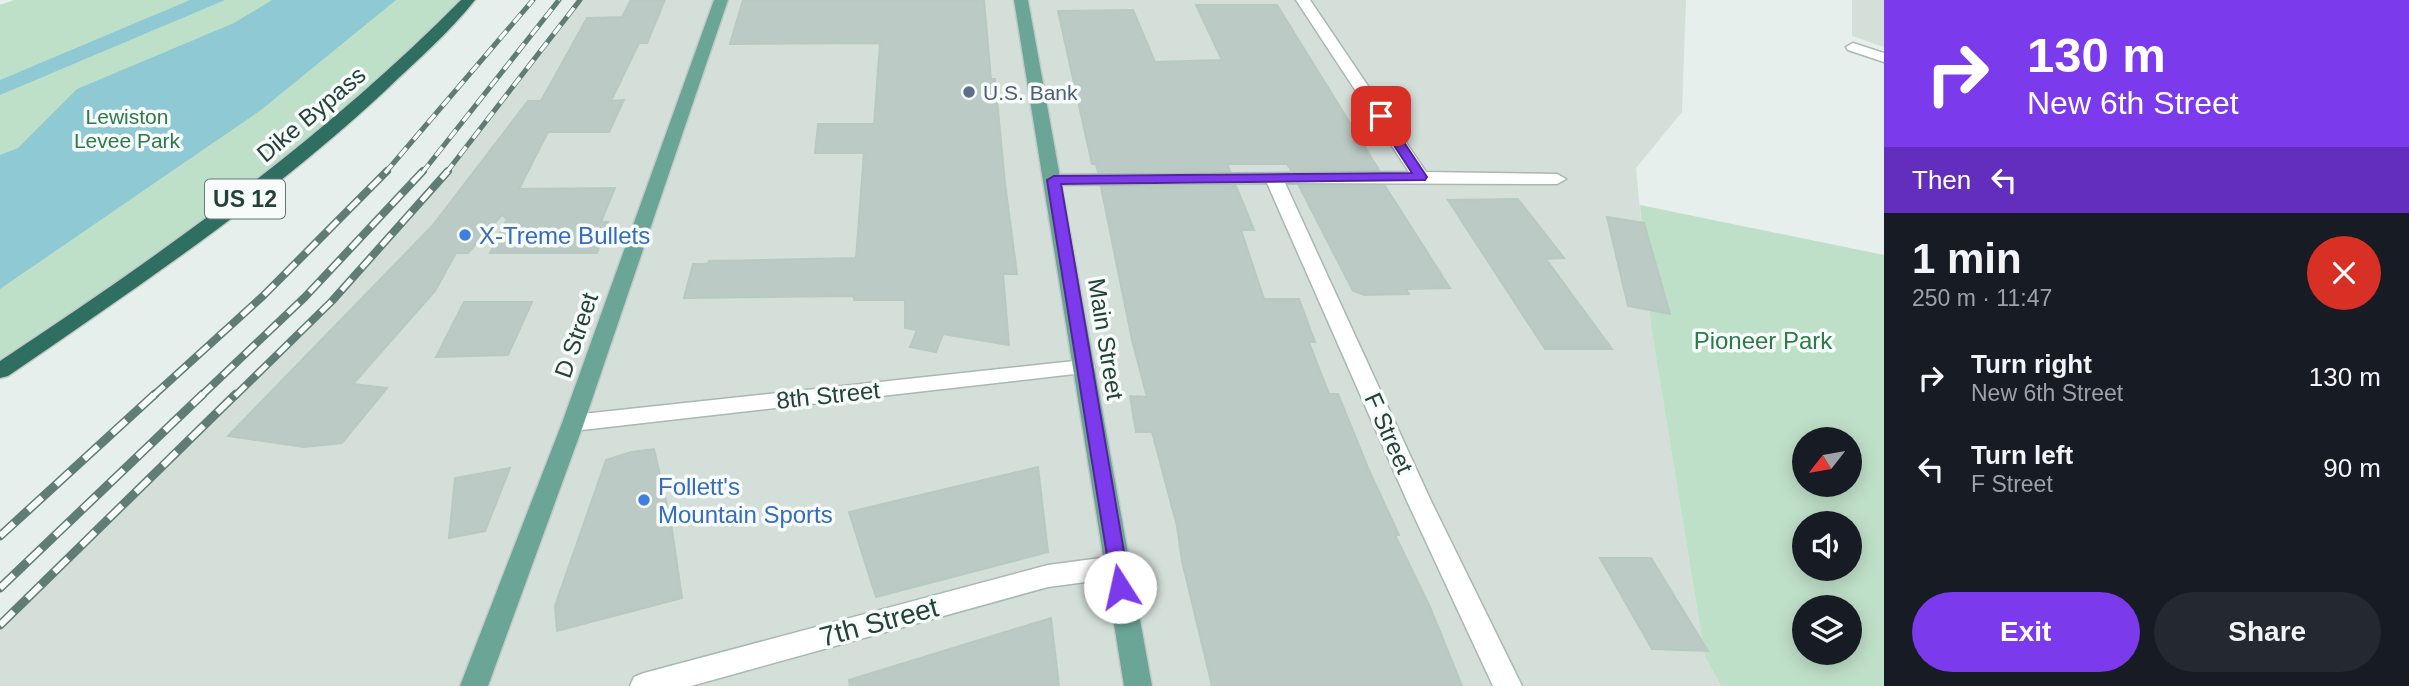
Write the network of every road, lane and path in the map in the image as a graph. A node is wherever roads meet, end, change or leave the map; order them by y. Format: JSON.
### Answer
{"nodes":[{"id":1,"x":468,"y":0,"type":"edge"},
{"id":2,"x":721,"y":0,"type":"edge"},
{"id":3,"x":1021,"y":0,"type":"edge"},
{"id":4,"x":1303,"y":0,"type":"edge"},
{"id":5,"x":1853,"y":47,"type":"dead end"},
{"id":6,"x":1884,"y":58,"type":"edge"},
{"id":7,"x":1421,"y":177,"type":"junction"},
{"id":8,"x":1273,"y":179,"type":"junction"},
{"id":9,"x":1054,"y":180,"type":"junction"},
{"id":10,"x":1557,"y":180,"type":"dead end"},
{"id":11,"x":1084,"y":367,"type":"junction"},
{"id":12,"x":0,"y":371,"type":"edge"},
{"id":13,"x":573,"y":423,"type":"junction"},
{"id":14,"x":1116,"y":566,"type":"junction"},
{"id":15,"x":474,"y":686,"type":"edge"},
{"id":16,"x":644,"y":686,"type":"edge"},
{"id":17,"x":1138,"y":686,"type":"edge"},
{"id":18,"x":1508,"y":686,"type":"edge"}],
"edges":[{"from":1,"to":12,"type":"highway","name":"Dike Bypass","number":"US 12"},
{"from":2,"to":13,"type":"main road","name":"D Street"},
{"from":3,"to":9,"type":"main road","name":"Main Street"},
{"from":4,"to":7,"type":"street"},
{"from":5,"to":6,"type":"street"},
{"from":7,"to":8,"type":"street"},
{"from":7,"to":10,"type":"street"},
{"from":8,"to":9,"type":"street"},
{"from":8,"to":18,"type":"street","name":"F Street"},
{"from":9,"to":11,"type":"main road","name":"Main Street"},
{"from":11,"to":13,"type":"street","name":"8th Street"},
{"from":11,"to":14,"type":"main road","name":"Main Street"},
{"from":13,"to":15,"type":"main road","name":"D Street"},
{"from":14,"to":16,"type":"street","name":"7th Street"},
{"from":14,"to":17,"type":"main road","name":"Main Street"}]}
